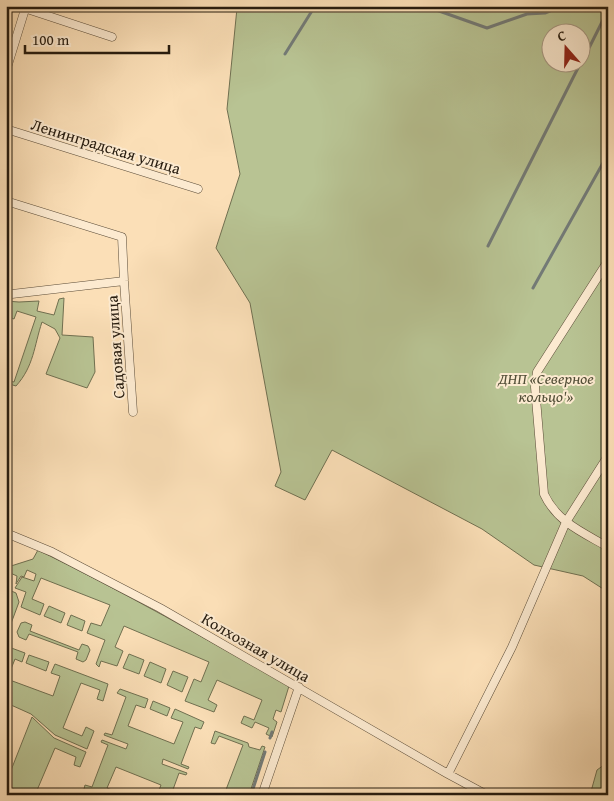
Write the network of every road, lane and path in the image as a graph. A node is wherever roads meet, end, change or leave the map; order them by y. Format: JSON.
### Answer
{"nodes":[{"id":1,"x":23,"y":7,"type":"edge"},
{"id":2,"x":112,"y":37,"type":"dead end"},
{"id":3,"x":6,"y":70,"type":"edge"},
{"id":4,"x":6,"y":129,"type":"edge"},
{"id":5,"x":198,"y":189,"type":"dead end"},
{"id":6,"x":6,"y":201,"type":"edge"},
{"id":7,"x":608,"y":260,"type":"edge"},
{"id":8,"x":124,"y":281,"type":"junction"},
{"id":9,"x":6,"y":293,"type":"edge"},
{"id":10,"x":133,"y":412,"type":"dead end"},
{"id":11,"x":608,"y":456,"type":"edge"},
{"id":12,"x":566,"y":522,"type":"junction"},
{"id":13,"x":6,"y":533,"type":"edge"},
{"id":14,"x":608,"y":547,"type":"edge"},
{"id":15,"x":299,"y":688,"type":"junction"},
{"id":16,"x":448,"y":774,"type":"junction"},
{"id":17,"x":262,"y":795,"type":"edge"},
{"id":18,"x":487,"y":795,"type":"edge"}],
"edges":[{"from":1,"to":2,"type":"street"},
{"from":1,"to":3,"type":"street"},
{"from":4,"to":5,"type":"street","name":"Ленинградская улица"},
{"from":6,"to":8,"type":"street","name":"Садовая улица"},
{"from":7,"to":12,"type":"street"},
{"from":8,"to":9,"type":"street"},
{"from":8,"to":10,"type":"street","name":"Садовая улица"},
{"from":11,"to":12,"type":"street"},
{"from":12,"to":14,"type":"street"},
{"from":12,"to":16,"type":"street"},
{"from":13,"to":15,"type":"street","name":"Колхозная улица"},
{"from":15,"to":16,"type":"street","name":"Колхозная улица"},
{"from":15,"to":17,"type":"street"},
{"from":16,"to":18,"type":"street","name":"Колхозная улица"}]}
